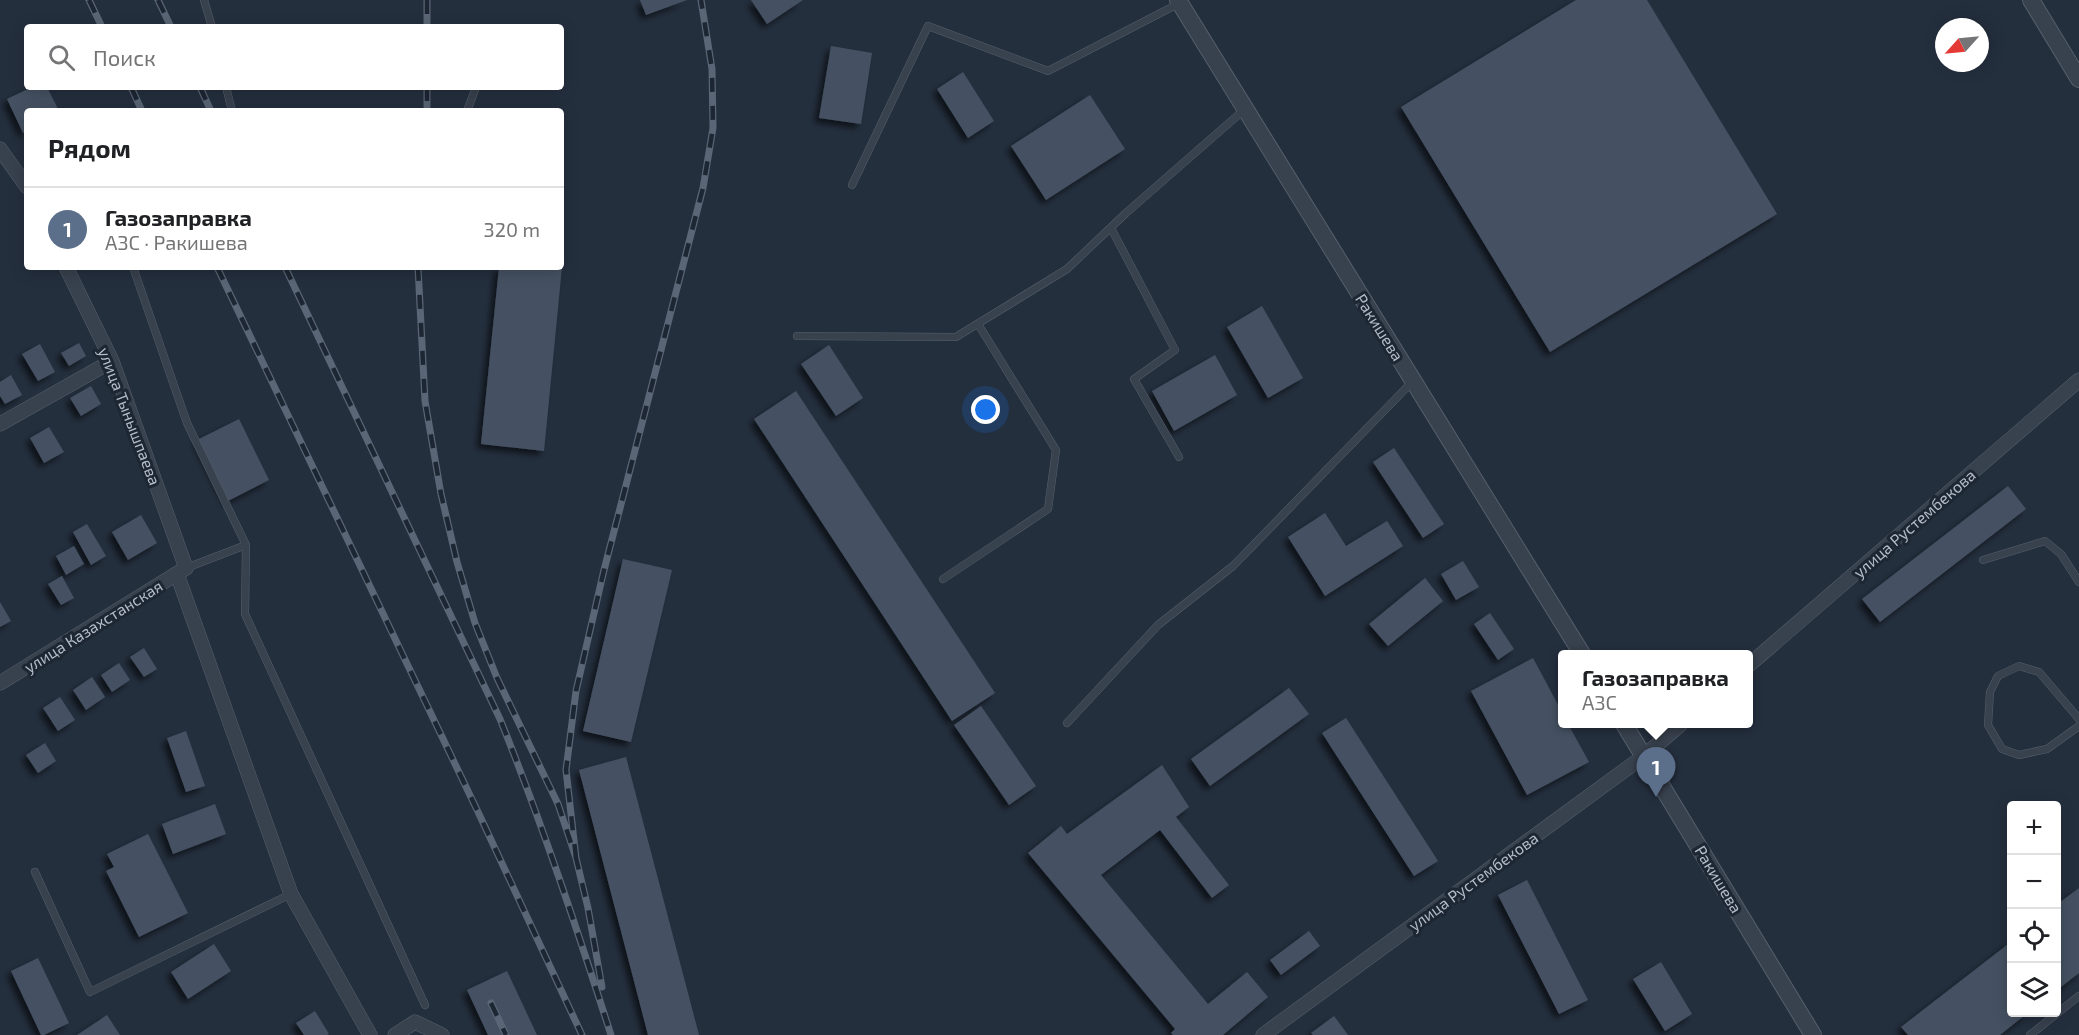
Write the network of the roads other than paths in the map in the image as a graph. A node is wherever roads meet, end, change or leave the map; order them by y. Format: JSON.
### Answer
{"nodes":[{"id":1,"x":204,"y":0,"type":"edge"},
{"id":2,"x":2031,"y":0,"type":"edge"},
{"id":3,"x":1179,"y":2,"type":"edge"},
{"id":4,"x":211,"y":24,"type":"edge"},
{"id":5,"x":2079,"y":79,"type":"edge"},
{"id":6,"x":227,"y":90,"type":"edge"},
{"id":7,"x":475,"y":90,"type":"edge"},
{"id":8,"x":231,"y":108,"type":"edge"},
{"id":9,"x":468,"y":108,"type":"edge"},
{"id":10,"x":1245,"y":109,"type":"junction"},
{"id":11,"x":1,"y":154,"type":"edge"},
{"id":12,"x":24,"y":180,"type":"edge"},
{"id":13,"x":852,"y":185,"type":"dead end"},
{"id":14,"x":1111,"y":228,"type":"junction"},
{"id":15,"x":67,"y":270,"type":"edge"},
{"id":16,"x":134,"y":270,"type":"edge"},
{"id":17,"x":978,"y":324,"type":"junction"},
{"id":18,"x":797,"y":336,"type":"dead end"},
{"id":19,"x":112,"y":362,"type":"junction"},
{"id":20,"x":2079,"y":380,"type":"edge"},
{"id":21,"x":1413,"y":381,"type":"junction"},
{"id":22,"x":0,"y":424,"type":"edge"},
{"id":23,"x":1179,"y":457,"type":"dead end"},
{"id":24,"x":246,"y":545,"type":"junction"},
{"id":25,"x":1983,"y":560,"type":"dead end"},
{"id":26,"x":181,"y":571,"type":"junction"},
{"id":27,"x":943,"y":579,"type":"dead end"},
{"id":28,"x":2079,"y":582,"type":"edge"},
{"id":29,"x":1580,"y":650,"type":"edge"},
{"id":30,"x":1753,"y":662,"type":"edge"},
{"id":31,"x":0,"y":683,"type":"edge"},
{"id":32,"x":2079,"y":719,"type":"edge"},
{"id":33,"x":1067,"y":723,"type":"dead end"},
{"id":34,"x":2079,"y":726,"type":"edge"},
{"id":35,"x":1627,"y":728,"type":"edge"},
{"id":36,"x":1676,"y":728,"type":"edge"},
{"id":37,"x":1644,"y":756,"type":"junction"},
{"id":38,"x":34,"y":872,"type":"dead end"},
{"id":39,"x":291,"y":894,"type":"junction"},
{"id":40,"x":2079,"y":996,"type":"edge"},
{"id":41,"x":426,"y":1005,"type":"dead end"},
{"id":42,"x":370,"y":1035,"type":"edge"},
{"id":43,"x":395,"y":1035,"type":"edge"},
{"id":44,"x":442,"y":1035,"type":"edge"},
{"id":45,"x":1263,"y":1035,"type":"edge"},
{"id":46,"x":1813,"y":1035,"type":"edge"},
{"id":47,"x":2030,"y":1035,"type":"edge"}],
"edges":[{"from":1,"to":4,"type":"lane"},
{"from":2,"to":5,"type":"street"},
{"from":3,"to":10,"type":"street","name":"Ракишева"},
{"from":3,"to":13,"type":"lane"},
{"from":6,"to":8,"type":"lane"},
{"from":7,"to":9,"type":"lane"},
{"from":10,"to":14,"type":"lane"},
{"from":10,"to":21,"type":"street","name":"Ракишева"},
{"from":11,"to":12,"type":"street"},
{"from":14,"to":17,"type":"lane"},
{"from":14,"to":23,"type":"lane"},
{"from":15,"to":19,"type":"street","name":"улица Тынышпаева"},
{"from":16,"to":24,"type":"lane"},
{"from":17,"to":18,"type":"lane"},
{"from":17,"to":27,"type":"lane"},
{"from":19,"to":22,"type":"street"},
{"from":19,"to":26,"type":"street","name":"улица Тынышпаева"},
{"from":20,"to":30,"type":"street","name":"улица Рустембекова"},
{"from":21,"to":29,"type":"street","name":"Ракишева"},
{"from":21,"to":33,"type":"lane"},
{"from":24,"to":26,"type":"lane"},
{"from":24,"to":41,"type":"lane"},
{"from":25,"to":28,"type":"lane"},
{"from":26,"to":31,"type":"street","name":"улица Казахстанская"},
{"from":26,"to":39,"type":"street","name":"улица Тынышпаева"},
{"from":32,"to":34,"type":"lane"},
{"from":35,"to":37,"type":"street","name":"Ракишева"},
{"from":36,"to":37,"type":"street","name":"улица Рустембекова"},
{"from":37,"to":45,"type":"street","name":"улица Рустембекова"},
{"from":37,"to":46,"type":"street","name":"Ракишева"},
{"from":38,"to":39,"type":"lane"},
{"from":39,"to":42,"type":"street","name":"улица Тынышпаева"},
{"from":40,"to":47,"type":"lane"},
{"from":43,"to":44,"type":"street"}]}
